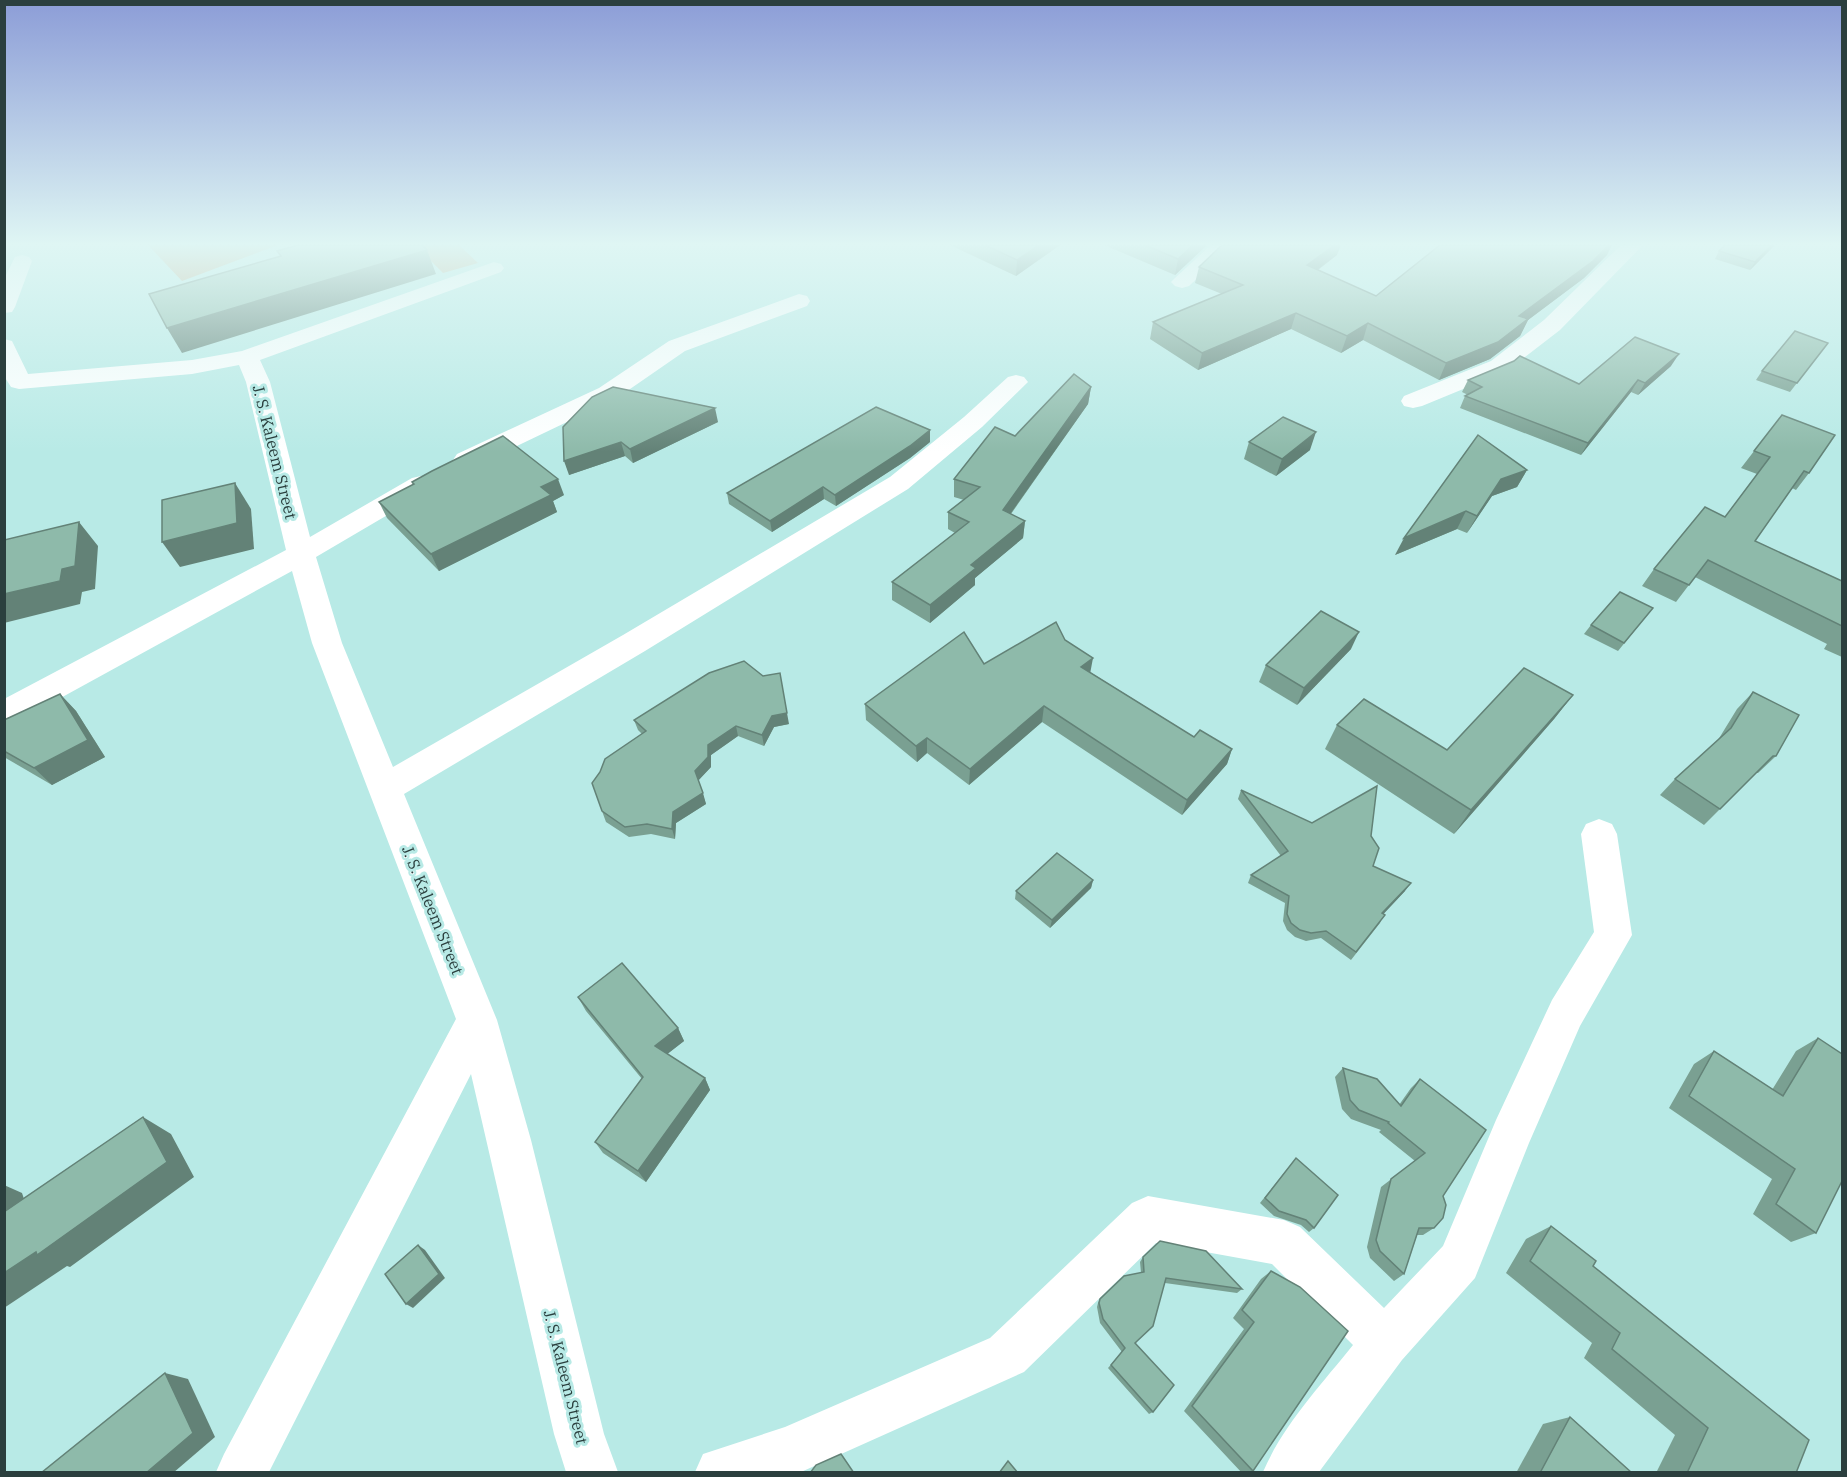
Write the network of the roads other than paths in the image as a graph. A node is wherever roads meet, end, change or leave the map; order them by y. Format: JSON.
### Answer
{"nodes":[{"id":1,"x":367,"y":314,"type":"edge"},
{"id":2,"x":764,"y":314,"type":"edge"},
{"id":3,"x":1563,"y":314,"type":"edge"},
{"id":4,"x":4,"y":346,"type":"edge"},
{"id":5,"x":247,"y":357,"type":"junction"},
{"id":6,"x":1016,"y":382,"type":"dead end"},
{"id":7,"x":1413,"y":401,"type":"dead end"},
{"id":8,"x":301,"y":554,"type":"junction"},
{"id":9,"x":4,"y":714,"type":"edge"},
{"id":10,"x":385,"y":789,"type":"junction"},
{"id":11,"x":1599,"y":834,"type":"dead end"},
{"id":12,"x":477,"y":1020,"type":"junction"},
{"id":13,"x":1385,"y":1343,"type":"junction"},
{"id":14,"x":242,"y":1473,"type":"edge"},
{"id":15,"x":592,"y":1473,"type":"edge"},
{"id":16,"x":721,"y":1473,"type":"edge"},
{"id":17,"x":1289,"y":1473,"type":"edge"}],
"edges":[{"from":1,"to":5,"type":"street"},
{"from":2,"to":8,"type":"street"},
{"from":3,"to":7,"type":"street"},
{"from":4,"to":5,"type":"street"},
{"from":5,"to":8,"type":"street","name":"J. S. Kaleem Street"},
{"from":6,"to":10,"type":"street"},
{"from":8,"to":9,"type":"street"},
{"from":8,"to":10,"type":"street","name":"J. S. Kaleem Street"},
{"from":10,"to":12,"type":"street","name":"J. S. Kaleem Street"},
{"from":11,"to":13,"type":"street"},
{"from":12,"to":14,"type":"street"},
{"from":12,"to":15,"type":"street","name":"J. S. Kaleem Street"},
{"from":13,"to":16,"type":"street"},
{"from":13,"to":17,"type":"street"}]}
